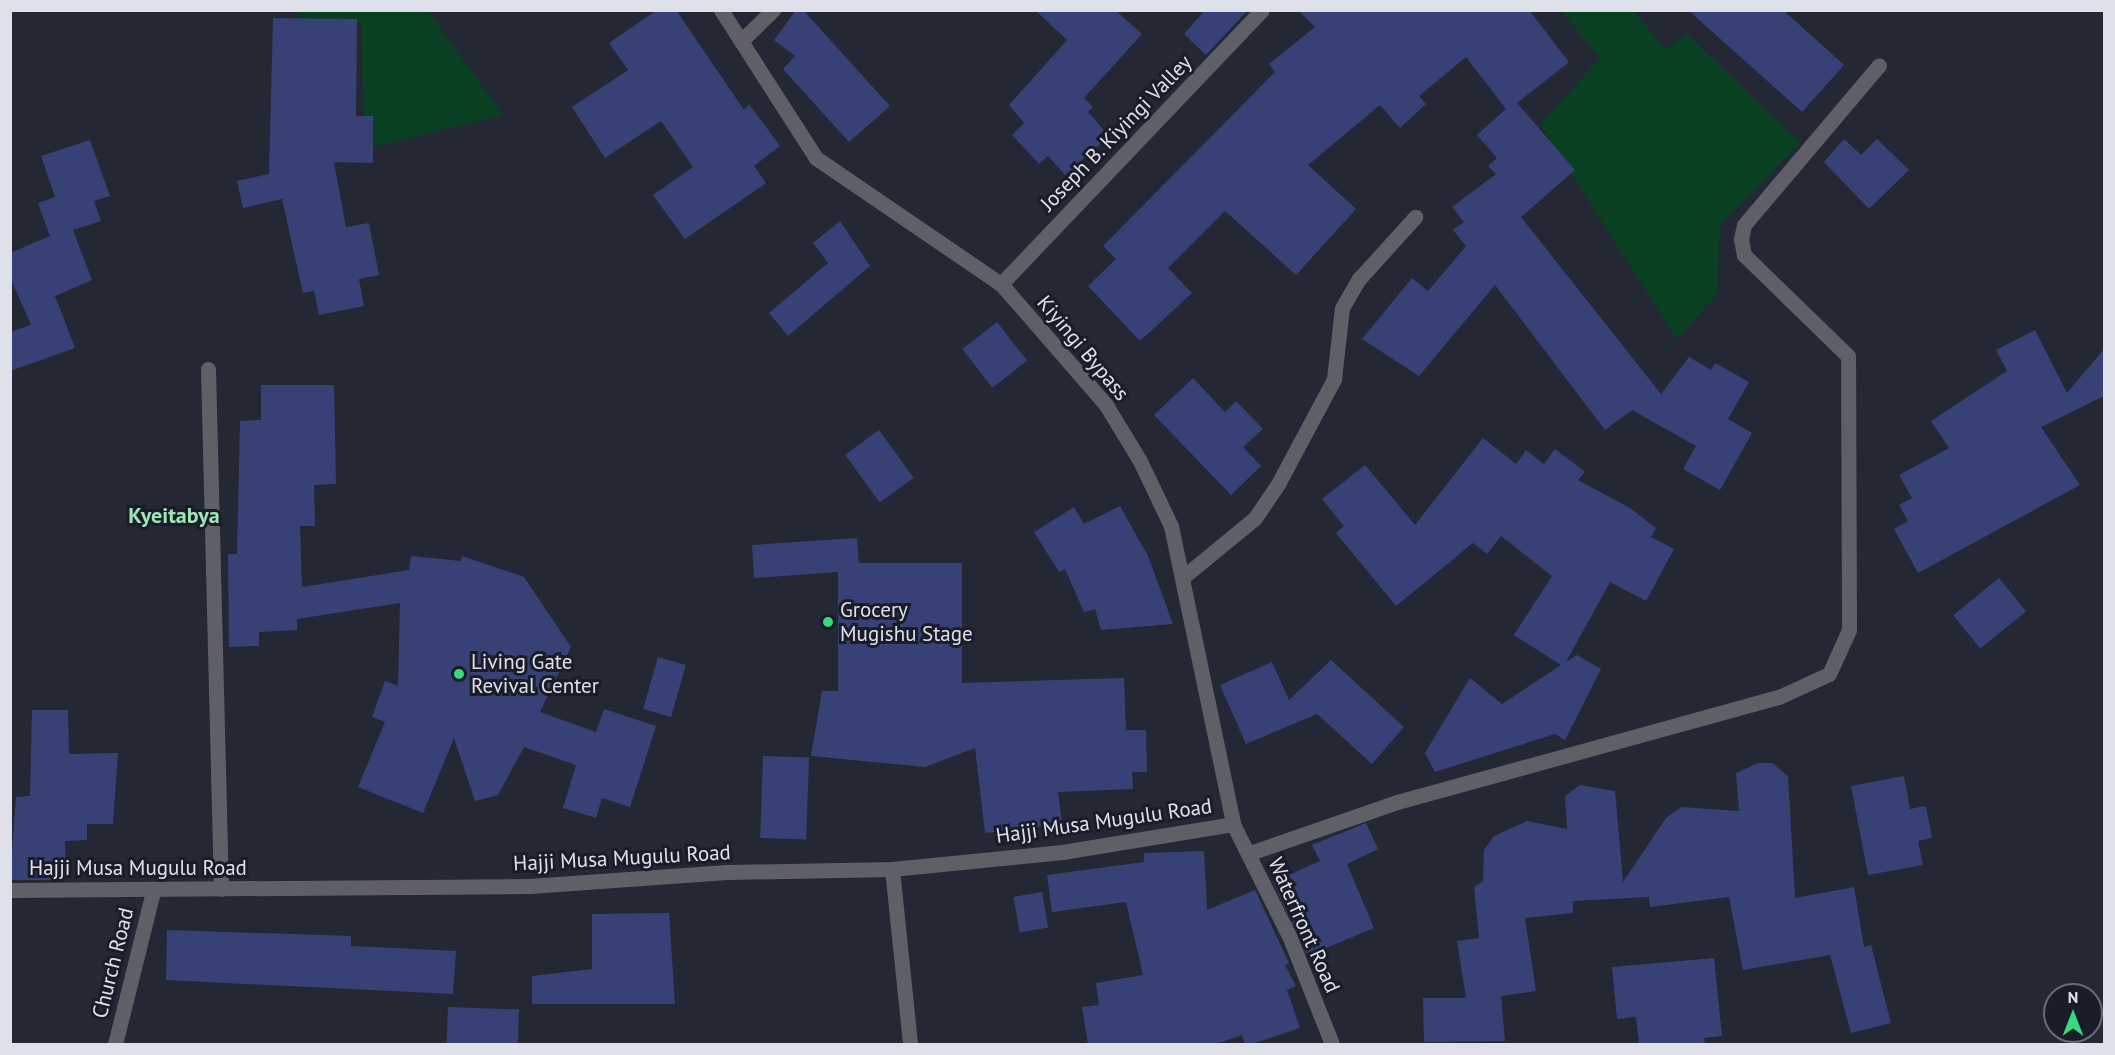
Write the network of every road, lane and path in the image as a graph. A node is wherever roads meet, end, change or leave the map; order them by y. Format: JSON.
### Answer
{"nodes":[{"id":1,"x":721,"y":10,"type":"edge"},
{"id":2,"x":773,"y":10,"type":"edge"},
{"id":3,"x":1262,"y":10,"type":"edge"},
{"id":4,"x":741,"y":41,"type":"junction"},
{"id":5,"x":1879,"y":65,"type":"dead end"},
{"id":6,"x":1415,"y":217,"type":"dead end"},
{"id":7,"x":1001,"y":284,"type":"junction"},
{"id":8,"x":208,"y":369,"type":"dead end"},
{"id":9,"x":1182,"y":578,"type":"junction"},
{"id":10,"x":1233,"y":824,"type":"junction"},
{"id":11,"x":1250,"y":853,"type":"junction"},
{"id":12,"x":892,"y":869,"type":"junction"},
{"id":13,"x":221,"y":889,"type":"junction"},
{"id":14,"x":10,"y":890,"type":"edge"},
{"id":15,"x":153,"y":892,"type":"junction"},
{"id":16,"x":115,"y":1044,"type":"edge"},
{"id":17,"x":910,"y":1044,"type":"edge"},
{"id":18,"x":1332,"y":1044,"type":"edge"}],
"edges":[{"from":1,"to":4,"type":"street","name":"Kiyingi Bypass"},
{"from":2,"to":4,"type":"street"},
{"from":3,"to":7,"type":"street","name":"Joseph B. Kiyingi Valley"},
{"from":4,"to":7,"type":"street","name":"Kiyingi Bypass"},
{"from":5,"to":11,"type":"street"},
{"from":6,"to":9,"type":"street"},
{"from":7,"to":9,"type":"street","name":"Kiyingi Bypass"},
{"from":8,"to":13,"type":"street"},
{"from":9,"to":10,"type":"street","name":"Kiyingi Bypass"},
{"from":10,"to":11,"type":"street","name":"Waterfront Road"},
{"from":10,"to":12,"type":"street","name":"Hajji Musa Mugulu Road"},
{"from":11,"to":18,"type":"street","name":"Waterfront Road"},
{"from":12,"to":13,"type":"street","name":"Hajji Musa Mugulu Road"},
{"from":12,"to":17,"type":"street"},
{"from":13,"to":15,"type":"street","name":"Hajji Musa Mugulu Road"},
{"from":14,"to":15,"type":"street","name":"Hajji Musa Mugulu Road"},
{"from":15,"to":16,"type":"street","name":"Church Road"}]}
